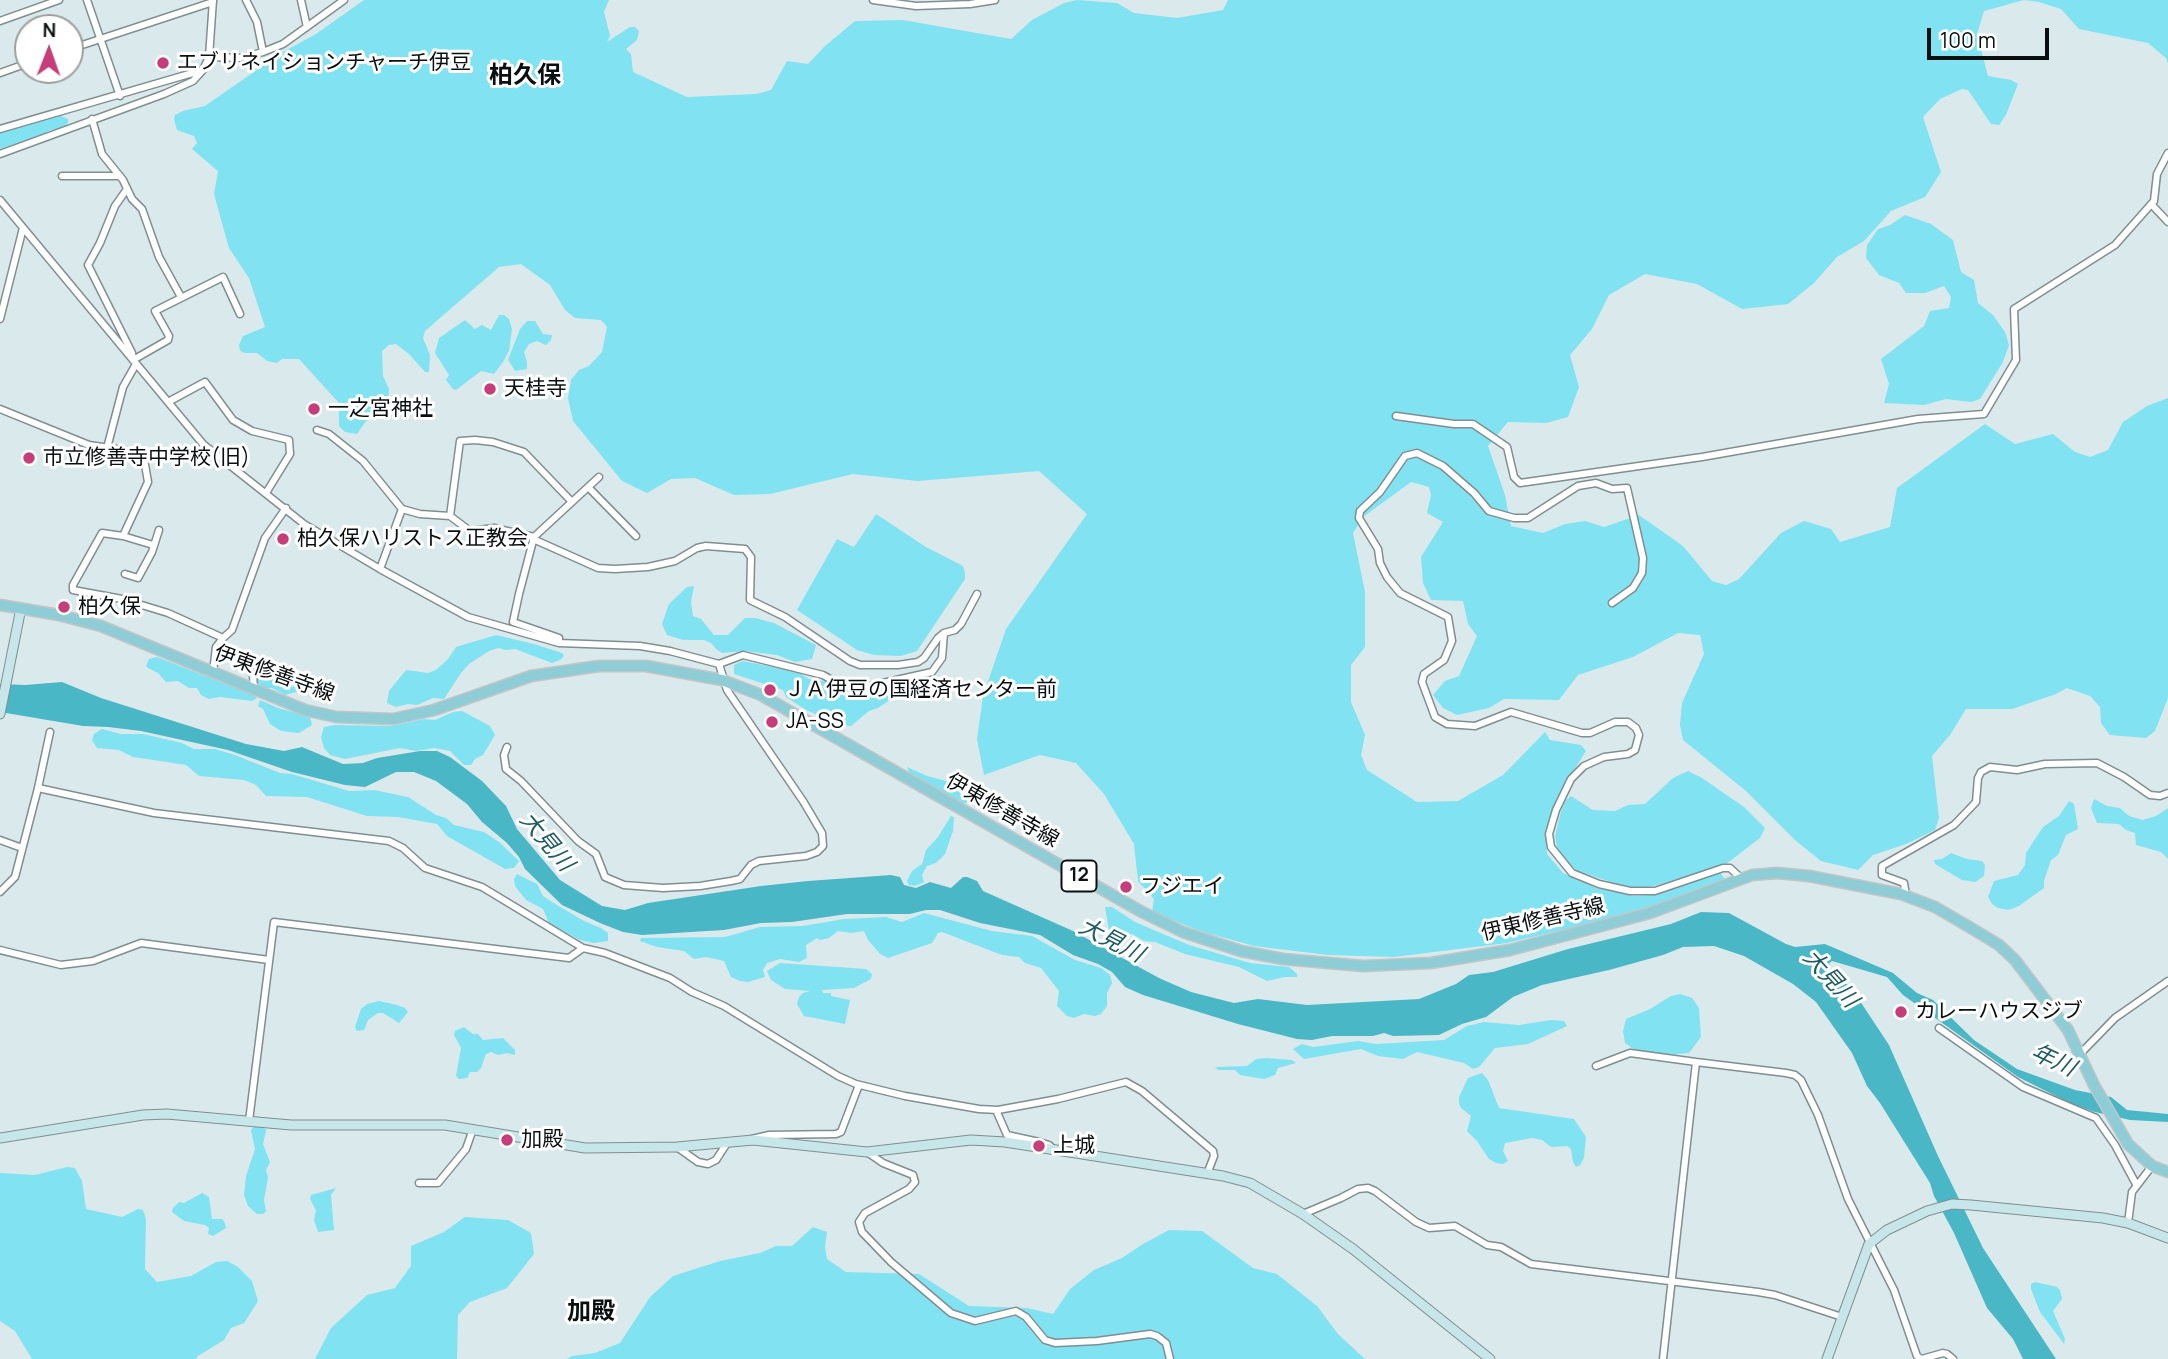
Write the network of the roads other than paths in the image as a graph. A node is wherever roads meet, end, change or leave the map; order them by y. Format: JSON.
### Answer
{"nodes":[{"id":1,"x":59,"y":0,"type":"edge"},
{"id":2,"x":87,"y":0,"type":"edge"},
{"id":3,"x":246,"y":0,"type":"edge"},
{"id":4,"x":301,"y":0,"type":"edge"},
{"id":5,"x":344,"y":0,"type":"edge"},
{"id":6,"x":873,"y":0,"type":"edge"},
{"id":7,"x":995,"y":0,"type":"edge"},
{"id":8,"x":213,"y":1,"type":"edge"},
{"id":9,"x":0,"y":21,"type":"edge"},
{"id":10,"x":307,"y":27,"type":"junction"},
{"id":11,"x":100,"y":38,"type":"junction"},
{"id":12,"x":84,"y":44,"type":"edge"},
{"id":13,"x":263,"y":52,"type":"junction"},
{"id":14,"x":209,"y":57,"type":"junction"},
{"id":15,"x":203,"y":70,"type":"junction"},
{"id":16,"x":120,"y":96,"type":"junction"},
{"id":17,"x":92,"y":119,"type":"junction"},
{"id":18,"x":0,"y":129,"type":"edge"},
{"id":19,"x":2168,"y":153,"type":"edge"},
{"id":20,"x":0,"y":154,"type":"edge"},
{"id":21,"x":62,"y":176,"type":"dead end"},
{"id":22,"x":120,"y":176,"type":"junction"},
{"id":23,"x":127,"y":189,"type":"junction"},
{"id":24,"x":0,"y":200,"type":"edge"},
{"id":25,"x":2152,"y":205,"type":"junction"},
{"id":26,"x":2168,"y":222,"type":"edge"},
{"id":27,"x":23,"y":228,"type":"junction"},
{"id":28,"x":181,"y":297,"type":"junction"},
{"id":29,"x":240,"y":314,"type":"dead end"},
{"id":30,"x":0,"y":320,"type":"edge"},
{"id":31,"x":135,"y":362,"type":"junction"},
{"id":32,"x":168,"y":402,"type":"junction"},
{"id":33,"x":0,"y":409,"type":"edge"},
{"id":34,"x":1396,"y":416,"type":"dead end"},
{"id":35,"x":317,"y":430,"type":"dead end"},
{"id":36,"x":107,"y":448,"type":"junction"},
{"id":37,"x":599,"y":477,"type":"dead end"},
{"id":38,"x":588,"y":486,"type":"junction"},
{"id":39,"x":266,"y":493,"type":"junction"},
{"id":40,"x":572,"y":502,"type":"junction"},
{"id":41,"x":286,"y":508,"type":"junction"},
{"id":42,"x":402,"y":509,"type":"junction"},
{"id":43,"x":450,"y":516,"type":"junction"},
{"id":44,"x":159,"y":530,"type":"dead end"},
{"id":45,"x":123,"y":536,"type":"junction"},
{"id":46,"x":636,"y":536,"type":"dead end"},
{"id":47,"x":534,"y":538,"type":"junction"},
{"id":48,"x":153,"y":545,"type":"junction"},
{"id":49,"x":380,"y":569,"type":"junction"},
{"id":50,"x":125,"y":574,"type":"dead end"},
{"id":51,"x":977,"y":594,"type":"dead end"},
{"id":52,"x":1612,"y":603,"type":"dead end"},
{"id":53,"x":0,"y":605,"type":"edge"},
{"id":54,"x":21,"y":608,"type":"junction"},
{"id":55,"x":944,"y":633,"type":"junction"},
{"id":56,"x":223,"y":638,"type":"junction"},
{"id":57,"x":559,"y":643,"type":"junction"},
{"id":58,"x":241,"y":657,"type":"dead end"},
{"id":59,"x":719,"y":664,"type":"junction"},
{"id":60,"x":213,"y":672,"type":"junction"},
{"id":61,"x":722,"y":680,"type":"junction"},
{"id":62,"x":254,"y":689,"type":"junction"},
{"id":63,"x":0,"y":714,"type":"edge"},
{"id":64,"x":50,"y":732,"type":"dead end"},
{"id":65,"x":507,"y":747,"type":"dead end"},
{"id":66,"x":38,"y":788,"type":"junction"},
{"id":67,"x":2168,"y":793,"type":"edge"},
{"id":68,"x":0,"y":840,"type":"edge"},
{"id":69,"x":22,"y":848,"type":"junction"},
{"id":70,"x":1742,"y":879,"type":"junction"},
{"id":71,"x":0,"y":892,"type":"edge"},
{"id":72,"x":1906,"y":896,"type":"junction"},
{"id":73,"x":583,"y":948,"type":"junction"},
{"id":74,"x":0,"y":950,"type":"edge"},
{"id":75,"x":269,"y":960,"type":"junction"},
{"id":76,"x":2168,"y":981,"type":"edge"},
{"id":77,"x":1939,"y":1028,"type":"dead end"},
{"id":78,"x":2080,"y":1054,"type":"junction"},
{"id":79,"x":1696,"y":1062,"type":"junction"},
{"id":80,"x":1596,"y":1066,"type":"dead end"},
{"id":81,"x":859,"y":1085,"type":"junction"},
{"id":82,"x":996,"y":1110,"type":"junction"},
{"id":83,"x":249,"y":1121,"type":"junction"},
{"id":84,"x":473,"y":1129,"type":"junction"},
{"id":85,"x":0,"y":1138,"type":"edge"},
{"id":86,"x":750,"y":1140,"type":"junction"},
{"id":87,"x":727,"y":1143,"type":"junction"},
{"id":88,"x":677,"y":1147,"type":"junction"},
{"id":89,"x":1052,"y":1150,"type":"junction"},
{"id":90,"x":867,"y":1152,"type":"junction"},
{"id":91,"x":2152,"y":1166,"type":"junction"},
{"id":92,"x":2168,"y":1172,"type":"edge"},
{"id":93,"x":1207,"y":1174,"type":"junction"},
{"id":94,"x":419,"y":1184,"type":"dead end"},
{"id":95,"x":2136,"y":1184,"type":"junction"},
{"id":96,"x":1303,"y":1214,"type":"junction"},
{"id":97,"x":2129,"y":1223,"type":"junction"},
{"id":98,"x":2168,"y":1238,"type":"edge"},
{"id":99,"x":1869,"y":1244,"type":"junction"},
{"id":100,"x":1672,"y":1282,"type":"junction"},
{"id":101,"x":1842,"y":1317,"type":"junction"},
{"id":102,"x":1170,"y":1359,"type":"edge"},
{"id":103,"x":1490,"y":1359,"type":"edge"},
{"id":104,"x":1663,"y":1359,"type":"edge"},
{"id":105,"x":1827,"y":1359,"type":"edge"},
{"id":106,"x":1921,"y":1359,"type":"edge"},
{"id":107,"x":1953,"y":1359,"type":"edge"}],
"edges":[{"from":1,"to":9,"type":"street"},
{"from":2,"to":11,"type":"street"},
{"from":3,"to":13,"type":"street"},
{"from":4,"to":10,"type":"street"},
{"from":5,"to":10,"type":"street"},
{"from":6,"to":7,"type":"street"},
{"from":8,"to":11,"type":"street"},
{"from":8,"to":14,"type":"street"},
{"from":10,"to":13,"type":"street"},
{"from":11,"to":12,"type":"street"},
{"from":11,"to":16,"type":"street"},
{"from":13,"to":14,"type":"street"},
{"from":14,"to":15,"type":"street"},
{"from":15,"to":16,"type":"street"},
{"from":15,"to":17,"type":"street"},
{"from":16,"to":18,"type":"street"},
{"from":17,"to":20,"type":"street"},
{"from":17,"to":22,"type":"street"},
{"from":19,"to":25,"type":"street"},
{"from":21,"to":22,"type":"street"},
{"from":22,"to":23,"type":"street"},
{"from":23,"to":28,"type":"street"},
{"from":23,"to":31,"type":"street"},
{"from":24,"to":27,"type":"street"},
{"from":25,"to":26,"type":"street"},
{"from":25,"to":34,"type":"street"},
{"from":27,"to":30,"type":"street"},
{"from":27,"to":31,"type":"street"},
{"from":28,"to":29,"type":"street"},
{"from":28,"to":31,"type":"street"},
{"from":31,"to":32,"type":"street"},
{"from":31,"to":36,"type":"street"},
{"from":32,"to":39,"type":"street"},
{"from":32,"to":39,"type":"street"},
{"from":33,"to":36,"type":"street"},
{"from":35,"to":42,"type":"street"},
{"from":36,"to":45,"type":"street"},
{"from":37,"to":38,"type":"street"},
{"from":38,"to":40,"type":"street"},
{"from":38,"to":46,"type":"street"},
{"from":39,"to":41,"type":"street"},
{"from":40,"to":43,"type":"street"},
{"from":40,"to":47,"type":"street"},
{"from":41,"to":49,"type":"street"},
{"from":41,"to":56,"type":"street"},
{"from":42,"to":43,"type":"street"},
{"from":42,"to":49,"type":"street"},
{"from":43,"to":47,"type":"street"},
{"from":44,"to":48,"type":"street"},
{"from":45,"to":48,"type":"street"},
{"from":45,"to":56,"type":"street"},
{"from":47,"to":55,"type":"street"},
{"from":47,"to":57,"type":"street"},
{"from":48,"to":50,"type":"street"},
{"from":49,"to":57,"type":"street"},
{"from":51,"to":55,"type":"street"},
{"from":52,"to":70,"type":"street"},
{"from":53,"to":54,"type":"main road","name":"伊東修善寺線","number":"12"},
{"from":54,"to":60,"type":"main road","name":"伊東修善寺線","number":"12"},
{"from":54,"to":63,"type":"street"},
{"from":55,"to":59,"type":"street"},
{"from":56,"to":60,"type":"street"},
{"from":57,"to":59,"type":"street"},
{"from":58,"to":62,"type":"street"},
{"from":59,"to":61,"type":"street"},
{"from":60,"to":62,"type":"main road","name":"伊東修善寺線","number":"12"},
{"from":61,"to":62,"type":"main road","name":"伊東修善寺線","number":"12"},
{"from":61,"to":65,"type":"street"},
{"from":61,"to":70,"type":"main road","name":"伊東修善寺線","number":"12"},
{"from":64,"to":66,"type":"street"},
{"from":66,"to":69,"type":"street"},
{"from":66,"to":73,"type":"street"},
{"from":67,"to":72,"type":"street"},
{"from":68,"to":69,"type":"street"},
{"from":69,"to":71,"type":"street"},
{"from":70,"to":72,"type":"main road","name":"伊東修善寺線","number":"12"},
{"from":72,"to":78,"type":"main road","name":"伊東修善寺線","number":"12"},
{"from":73,"to":75,"type":"street"},
{"from":73,"to":81,"type":"street"},
{"from":74,"to":75,"type":"street"},
{"from":75,"to":83,"type":"street"},
{"from":76,"to":78,"type":"street"},
{"from":77,"to":95,"type":"street"},
{"from":78,"to":91,"type":"main road","name":"伊東修善寺線","number":"12"},
{"from":79,"to":80,"type":"street"},
{"from":79,"to":99,"type":"street"},
{"from":79,"to":100,"type":"street"},
{"from":81,"to":82,"type":"street"},
{"from":81,"to":86,"type":"street"},
{"from":82,"to":89,"type":"street"},
{"from":82,"to":93,"type":"street"},
{"from":83,"to":84,"type":"street"},
{"from":83,"to":85,"type":"street"},
{"from":84,"to":88,"type":"street"},
{"from":84,"to":94,"type":"street"},
{"from":86,"to":87,"type":"street"},
{"from":86,"to":90,"type":"street"},
{"from":87,"to":88,"type":"street"},
{"from":87,"to":88,"type":"street"},
{"from":89,"to":90,"type":"street"},
{"from":89,"to":93,"type":"street"},
{"from":90,"to":102,"type":"street"},
{"from":91,"to":92,"type":"main road","name":"伊東修善寺線","number":"12"},
{"from":91,"to":95,"type":"street"},
{"from":93,"to":96,"type":"street"},
{"from":95,"to":97,"type":"street"},
{"from":96,"to":100,"type":"street"},
{"from":96,"to":103,"type":"street"},
{"from":97,"to":98,"type":"street"},
{"from":97,"to":99,"type":"street"},
{"from":99,"to":101,"type":"street"},
{"from":99,"to":106,"type":"street"},
{"from":100,"to":101,"type":"street"},
{"from":100,"to":104,"type":"street"},
{"from":101,"to":105,"type":"street"},
{"from":106,"to":107,"type":"street"}]}
